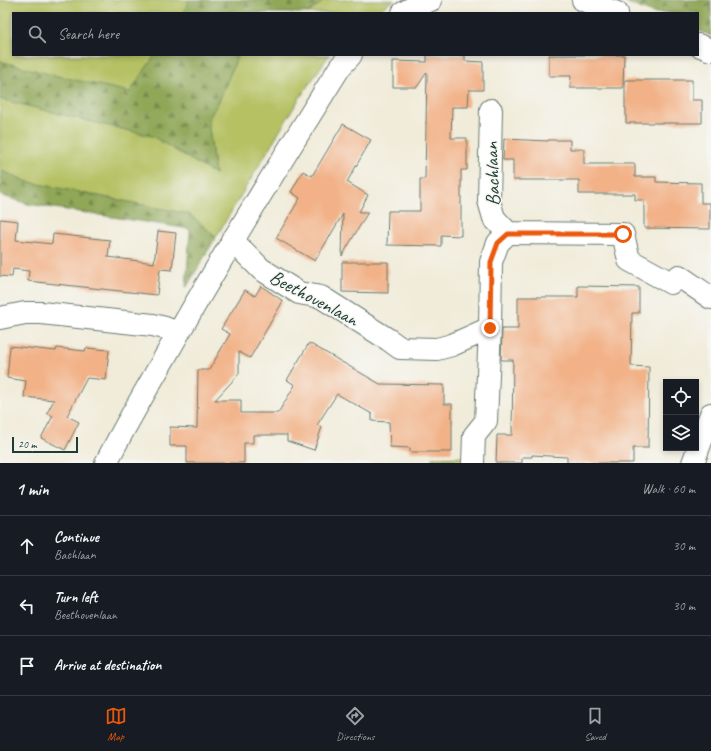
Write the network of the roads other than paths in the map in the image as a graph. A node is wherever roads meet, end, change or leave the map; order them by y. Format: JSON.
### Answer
{"nodes":[{"id":1,"x":430,"y":0,"type":"edge"},
{"id":2,"x":583,"y":0,"type":"edge"},
{"id":3,"x":404,"y":12,"type":"edge"},
{"id":4,"x":614,"y":12,"type":"edge"},
{"id":5,"x":699,"y":44,"type":"edge"},
{"id":6,"x":711,"y":50,"type":"edge"},
{"id":7,"x":350,"y":56,"type":"edge"},
{"id":8,"x":491,"y":110,"type":"dead end"},
{"id":9,"x":508,"y":234,"type":"junction"},
{"id":10,"x":232,"y":240,"type":"junction"},
{"id":11,"x":711,"y":298,"type":"edge"},
{"id":12,"x":0,"y":318,"type":"edge"},
{"id":13,"x":490,"y":328,"type":"junction"},
{"id":14,"x":178,"y":333,"type":"junction"},
{"id":15,"x":711,"y":414,"type":"edge"},
{"id":16,"x":106,"y":463,"type":"edge"},
{"id":17,"x":473,"y":463,"type":"edge"},
{"id":18,"x":693,"y":463,"type":"edge"}],
"edges":[{"from":1,"to":3,"type":"street"},
{"from":2,"to":4,"type":"street"},
{"from":5,"to":6,"type":"street"},
{"from":7,"to":10,"type":"street"},
{"from":8,"to":9,"type":"street","name":"Bachlaan"},
{"from":9,"to":11,"type":"street","name":"Bachlaan"},
{"from":9,"to":13,"type":"street"},
{"from":10,"to":13,"type":"street","name":"Beethovenlaan"},
{"from":10,"to":14,"type":"street"},
{"from":12,"to":14,"type":"street"},
{"from":13,"to":17,"type":"street"},
{"from":14,"to":16,"type":"street"},
{"from":15,"to":18,"type":"street"}]}
